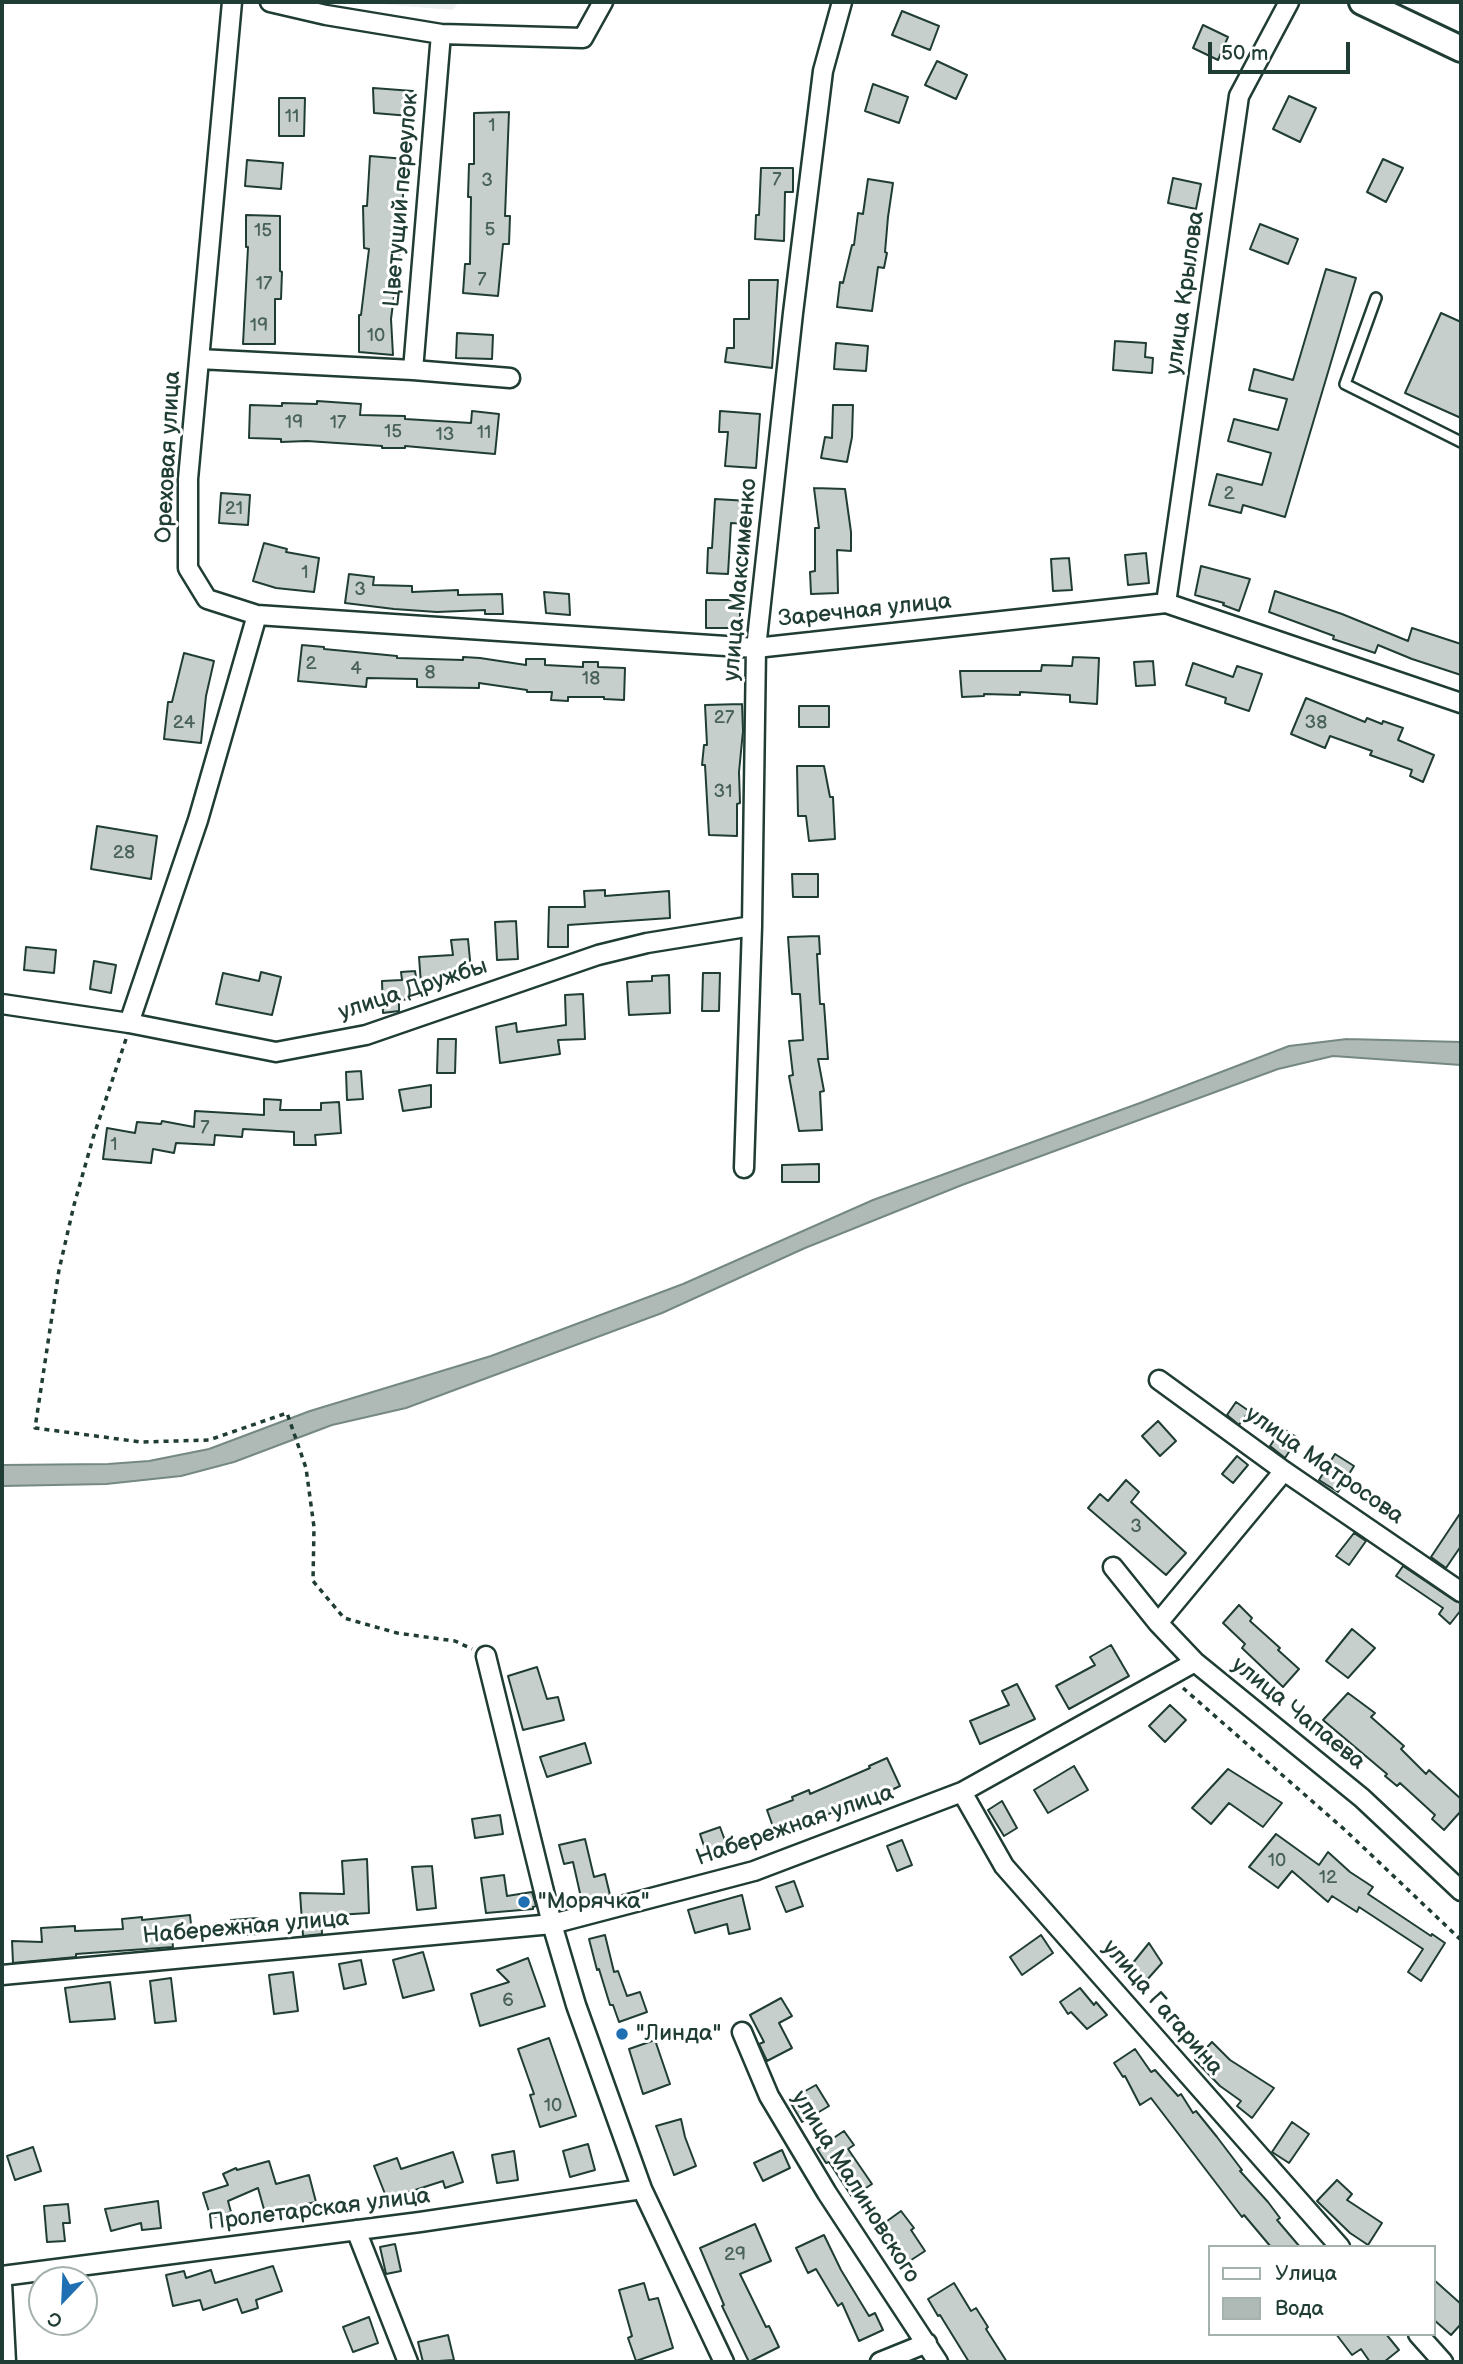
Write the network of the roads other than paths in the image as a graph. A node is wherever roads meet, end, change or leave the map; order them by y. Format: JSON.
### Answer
{"nodes":[{"id":1,"x":232,"y":2,"type":"edge"},
{"id":2,"x":270,"y":2,"type":"edge"},
{"id":3,"x":603,"y":2,"type":"edge"},
{"id":4,"x":842,"y":2,"type":"edge"},
{"id":5,"x":1289,"y":2,"type":"edge"},
{"id":6,"x":1362,"y":2,"type":"edge"},
{"id":7,"x":441,"y":34,"type":"junction"},
{"id":8,"x":1461,"y":49,"type":"edge"},
{"id":9,"x":1376,"y":298,"type":"dead end"},
{"id":10,"x":199,"y":359,"type":"junction"},
{"id":11,"x":413,"y":370,"type":"junction"},
{"id":12,"x":510,"y":378,"type":"dead end"},
{"id":13,"x":1461,"y":442,"type":"edge"},
{"id":14,"x":1166,"y":603,"type":"junction"},
{"id":15,"x":257,"y":615,"type":"junction"},
{"id":16,"x":756,"y":648,"type":"junction"},
{"id":17,"x":1461,"y":702,"type":"edge"},
{"id":18,"x":752,"y":926,"type":"junction"},
{"id":19,"x":2,"y":1004,"type":"edge"},
{"id":20,"x":129,"y":1023,"type":"junction"},
{"id":21,"x":744,"y":1168,"type":"dead end"},
{"id":22,"x":1159,"y":1380,"type":"dead end"},
{"id":23,"x":1284,"y":1471,"type":"junction"},
{"id":24,"x":1113,"y":1567,"type":"dead end"},
{"id":25,"x":1461,"y":1592,"type":"edge"},
{"id":26,"x":1158,"y":1623,"type":"junction"},
{"id":27,"x":486,"y":1656,"type":"road end"},
{"id":28,"x":1195,"y":1662,"type":"junction"},
{"id":29,"x":962,"y":1792,"type":"junction"},
{"id":30,"x":1461,"y":1891,"type":"edge"},
{"id":31,"x":552,"y":1924,"type":"junction"},
{"id":32,"x":2,"y":1975,"type":"edge"},
{"id":33,"x":742,"y":2032,"type":"dead end"},
{"id":34,"x":642,"y":2189,"type":"junction"},
{"id":35,"x":356,"y":2230,"type":"junction"},
{"id":36,"x":1338,"y":2245,"type":"edge"},
{"id":37,"x":2,"y":2276,"type":"edge"},
{"id":38,"x":2,"y":2283,"type":"edge"},
{"id":39,"x":1420,"y":2336,"type":"edge"},
{"id":40,"x":927,"y":2343,"type":"junction"},
{"id":41,"x":6,"y":2362,"type":"edge"},
{"id":42,"x":408,"y":2362,"type":"edge"},
{"id":43,"x":724,"y":2362,"type":"edge"},
{"id":44,"x":880,"y":2362,"type":"edge"},
{"id":45,"x":938,"y":2362,"type":"edge"},
{"id":46,"x":1443,"y":2362,"type":"edge"}],
"edges":[{"from":1,"to":10,"type":"street","name":"Ореховая улица"},
{"from":2,"to":7,"type":"street"},
{"from":3,"to":7,"type":"street"},
{"from":4,"to":16,"type":"street","name":"улица Максименко"},
{"from":5,"to":14,"type":"street","name":"улица Крылова"},
{"from":6,"to":8,"type":"street"},
{"from":7,"to":11,"type":"street","name":"Цветущий переулок"},
{"from":9,"to":13,"type":"lane"},
{"from":10,"to":11,"type":"street"},
{"from":10,"to":15,"type":"street","name":"Ореховая улица"},
{"from":11,"to":12,"type":"street"},
{"from":14,"to":16,"type":"street","name":"Заречная улица"},
{"from":14,"to":17,"type":"street","name":"Заречная улица"},
{"from":15,"to":16,"type":"street","name":"Заречная улица"},
{"from":15,"to":20,"type":"street"},
{"from":16,"to":18,"type":"street","name":"улица Максименко"},
{"from":18,"to":20,"type":"street","name":"улица Дружбы"},
{"from":18,"to":21,"type":"street","name":"улица Максименко"},
{"from":19,"to":20,"type":"street","name":"улица Дружбы"},
{"from":22,"to":23,"type":"street","name":"улица Матросова"},
{"from":23,"to":25,"type":"street","name":"улица Матросова"},
{"from":23,"to":26,"type":"street"},
{"from":24,"to":26,"type":"street","name":"улица Чапаева"},
{"from":26,"to":28,"type":"street","name":"улица Чапаева"},
{"from":27,"to":31,"type":"street"},
{"from":28,"to":29,"type":"street","name":"Набережная улица"},
{"from":28,"to":30,"type":"street","name":"улица Чапаева"},
{"from":29,"to":31,"type":"street","name":"Набережная улица"},
{"from":29,"to":36,"type":"street","name":"улица Гагарина"},
{"from":31,"to":32,"type":"street","name":"Набережная улица"},
{"from":31,"to":34,"type":"street"},
{"from":33,"to":40,"type":"street","name":"улица Малиновского"},
{"from":34,"to":35,"type":"street","name":"Пролетарская улица"},
{"from":34,"to":43,"type":"street"},
{"from":35,"to":37,"type":"street","name":"Пролетарская улица"},
{"from":35,"to":42,"type":"street"},
{"from":38,"to":41,"type":"street"},
{"from":39,"to":46,"type":"street"},
{"from":40,"to":44,"type":"street"},
{"from":40,"to":45,"type":"street","name":"улица Малиновского"}]}
